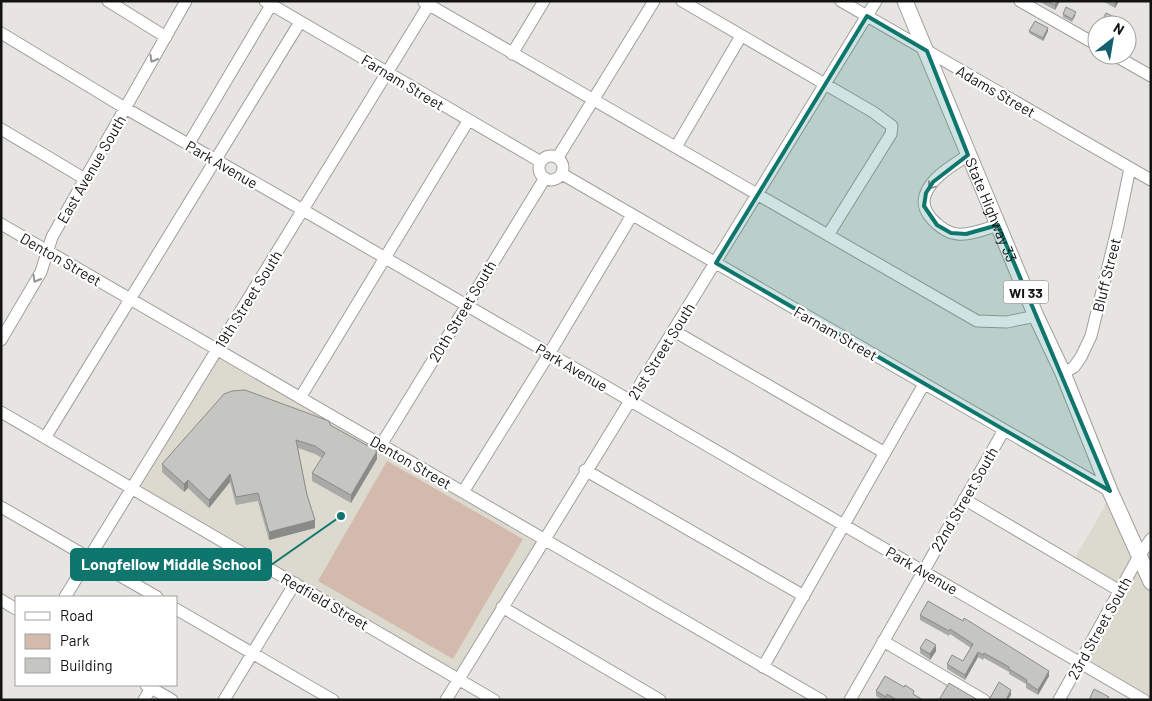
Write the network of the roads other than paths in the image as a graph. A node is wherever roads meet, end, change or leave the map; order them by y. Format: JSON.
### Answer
{"nodes":[{"id":1,"x":108,"y":1,"type":"edge"},
{"id":2,"x":186,"y":1,"type":"edge"},
{"id":3,"x":544,"y":1,"type":"edge"},
{"id":4,"x":654,"y":1,"type":"edge"},
{"id":5,"x":682,"y":1,"type":"edge"},
{"id":6,"x":841,"y":1,"type":"edge"},
{"id":7,"x":876,"y":1,"type":"edge"},
{"id":8,"x":905,"y":1,"type":"edge"},
{"id":9,"x":1020,"y":1,"type":"edge"},
{"id":10,"x":427,"y":2,"type":"edge"},
{"id":11,"x":268,"y":3,"type":"edge"},
{"id":12,"x":867,"y":16,"type":"junction"},
{"id":13,"x":300,"y":22,"type":"junction"},
{"id":14,"x":1,"y":33,"type":"edge"},
{"id":15,"x":741,"y":36,"type":"junction"},
{"id":16,"x":166,"y":37,"type":"junction"},
{"id":17,"x":1087,"y":39,"type":"edge"},
{"id":18,"x":926,"y":51,"type":"junction"},
{"id":19,"x":512,"y":54,"type":"junction"},
{"id":20,"x":1132,"y":65,"type":"edge"},
{"id":21,"x":387,"y":73,"type":"junction"},
{"id":22,"x":1151,"y":76,"type":"edge"},
{"id":23,"x":825,"y":85,"type":"junction"},
{"id":24,"x":594,"y":100,"type":"junction"},
{"id":25,"x":125,"y":108,"type":"junction"},
{"id":26,"x":468,"y":121,"type":"junction"},
{"id":27,"x":1,"y":128,"type":"edge"},
{"id":28,"x":188,"y":145,"type":"junction"},
{"id":29,"x":676,"y":147,"type":"junction"},
{"id":30,"x":968,"y":155,"type":"junction"},
{"id":31,"x":558,"y":157,"type":"junction"},
{"id":32,"x":216,"y":161,"type":"junction"},
{"id":33,"x":541,"y":162,"type":"junction"},
{"id":34,"x":1130,"y":168,"type":"junction"},
{"id":35,"x":562,"y":174,"type":"junction"},
{"id":36,"x":544,"y":178,"type":"junction"},
{"id":37,"x":85,"y":179,"type":"junction"},
{"id":38,"x":1151,"y":180,"type":"edge"},
{"id":39,"x":758,"y":194,"type":"junction"},
{"id":40,"x":303,"y":210,"type":"junction"},
{"id":41,"x":632,"y":215,"type":"junction"},
{"id":42,"x":1,"y":224,"type":"edge"},
{"id":43,"x":998,"y":225,"type":"junction"},
{"id":44,"x":828,"y":235,"type":"junction"},
{"id":45,"x":47,"y":252,"type":"junction"},
{"id":46,"x":384,"y":258,"type":"junction"},
{"id":47,"x":716,"y":263,"type":"junction"},
{"id":48,"x":130,"y":299,"type":"junction"},
{"id":49,"x":466,"y":306,"type":"junction"},
{"id":50,"x":1036,"y":316,"type":"junction"},
{"id":51,"x":6,"y":322,"type":"edge"},
{"id":52,"x":674,"y":331,"type":"junction"},
{"id":53,"x":1,"y":340,"type":"edge"},
{"id":54,"x":217,"y":350,"type":"junction"},
{"id":55,"x":549,"y":354,"type":"junction"},
{"id":56,"x":1063,"y":373,"type":"junction"},
{"id":57,"x":924,"y":384,"type":"junction"},
{"id":58,"x":300,"y":398,"type":"junction"},
{"id":59,"x":630,"y":402,"type":"junction"},
{"id":60,"x":1,"y":412,"type":"edge"},
{"id":61,"x":1004,"y":430,"type":"junction"},
{"id":62,"x":45,"y":438,"type":"junction"},
{"id":63,"x":381,"y":445,"type":"junction"},
{"id":64,"x":885,"y":453,"type":"junction"},
{"id":65,"x":585,"y":470,"type":"junction"},
{"id":66,"x":131,"y":488,"type":"junction"},
{"id":67,"x":1110,"y":491,"type":"junction"},
{"id":68,"x":463,"y":492,"type":"junction"},
{"id":69,"x":964,"y":499,"type":"junction"},
{"id":70,"x":1,"y":507,"type":"edge"},
{"id":71,"x":845,"y":526,"type":"junction"},
{"id":72,"x":544,"y":539,"type":"junction"},
{"id":73,"x":1151,"y":539,"type":"edge"},
{"id":74,"x":1139,"y":556,"type":"junction"},
{"id":75,"x":89,"y":557,"type":"junction"},
{"id":76,"x":923,"y":571,"type":"junction"},
{"id":77,"x":1151,"y":582,"type":"edge"},
{"id":78,"x":295,"y":583,"type":"junction"},
{"id":79,"x":1120,"y":591,"type":"junction"},
{"id":80,"x":66,"y":596,"type":"edge"},
{"id":81,"x":155,"y":596,"type":"edge"},
{"id":82,"x":804,"y":596,"type":"junction"},
{"id":83,"x":1,"y":600,"type":"edge"},
{"id":84,"x":502,"y":607,"type":"junction"},
{"id":85,"x":15,"y":608,"type":"edge"},
{"id":86,"x":178,"y":610,"type":"edge"},
{"id":87,"x":883,"y":641,"type":"junction"},
{"id":88,"x":252,"y":653,"type":"junction"},
{"id":89,"x":1081,"y":663,"type":"junction"},
{"id":90,"x":764,"y":666,"type":"junction"},
{"id":91,"x":459,"y":679,"type":"junction"},
{"id":92,"x":149,"y":686,"type":"edge"},
{"id":93,"x":144,"y":700,"type":"edge"},
{"id":94,"x":172,"y":700,"type":"edge"},
{"id":95,"x":224,"y":700,"type":"edge"},
{"id":96,"x":332,"y":700,"type":"edge"},
{"id":97,"x":446,"y":700,"type":"edge"},
{"id":98,"x":494,"y":700,"type":"edge"},
{"id":99,"x":660,"y":700,"type":"edge"},
{"id":100,"x":821,"y":700,"type":"edge"},
{"id":101,"x":850,"y":700,"type":"edge"},
{"id":102,"x":984,"y":700,"type":"edge"},
{"id":103,"x":1059,"y":700,"type":"edge"},
{"id":104,"x":1144,"y":700,"type":"edge"}],
"edges":[{"from":1,"to":16,"type":"street"},
{"from":2,"to":16,"type":"street","name":"East Avenue South"},
{"from":3,"to":19,"type":"street"},
{"from":4,"to":24,"type":"street"},
{"from":5,"to":15,"type":"street"},
{"from":6,"to":12,"type":"street","name":"Adams Street"},
{"from":7,"to":12,"type":"street","name":"21st Street South"},
{"from":8,"to":18,"type":"main road","name":"State Highway 33","number":"WI 33"},
{"from":9,"to":17,"type":"street"},
{"from":10,"to":19,"type":"street"},
{"from":10,"to":21,"type":"street","name":"19th Street South"},
{"from":11,"to":13,"type":"street","name":"Farnam Street"},
{"from":11,"to":28,"type":"street"},
{"from":12,"to":18,"type":"street","name":"Adams Street"},
{"from":12,"to":23,"type":"street","name":"21st Street South"},
{"from":13,"to":21,"type":"street","name":"Farnam Street"},
{"from":13,"to":32,"type":"street"},
{"from":14,"to":25,"type":"street","name":"Park Avenue"},
{"from":15,"to":23,"type":"street"},
{"from":15,"to":29,"type":"street"},
{"from":16,"to":25,"type":"street","name":"East Avenue South","one_way":true},
{"from":18,"to":30,"type":"main road","name":"State Highway 33","number":"WI 33"},
{"from":18,"to":34,"type":"street","name":"Adams Street"},
{"from":19,"to":24,"type":"street"},
{"from":20,"to":22,"type":"street"},
{"from":21,"to":26,"type":"street","name":"Farnam Street"},
{"from":21,"to":40,"type":"street","name":"19th Street South"},
{"from":23,"to":39,"type":"street","name":"21st Street South"},
{"from":23,"to":44,"type":"street"},
{"from":24,"to":29,"type":"street"},
{"from":24,"to":31,"type":"street"},
{"from":25,"to":28,"type":"street","name":"Park Avenue"},
{"from":25,"to":37,"type":"street","name":"East Avenue South"},
{"from":26,"to":33,"type":"street","name":"Farnam Street"},
{"from":26,"to":46,"type":"street"},
{"from":27,"to":37,"type":"street"},
{"from":28,"to":32,"type":"street","name":"Park Avenue"},
{"from":29,"to":39,"type":"street"},
{"from":30,"to":43,"type":"main road","name":"State Highway 33","number":"WI 33"},
{"from":30,"to":43,"type":"street","one_way":true},
{"from":31,"to":33,"type":"street"},
{"from":31,"to":35,"type":"street"},
{"from":32,"to":40,"type":"street","name":"Park Avenue"},
{"from":32,"to":48,"type":"street"},
{"from":33,"to":36,"type":"street"},
{"from":34,"to":38,"type":"street","name":"Adams Street"},
{"from":34,"to":56,"type":"street","name":"Bluff Street"},
{"from":35,"to":36,"type":"street"},
{"from":35,"to":41,"type":"street","name":"Farnam Street"},
{"from":36,"to":49,"type":"street","name":"20th Street South"},
{"from":37,"to":45,"type":"street","name":"East Avenue South"},
{"from":39,"to":44,"type":"street"},
{"from":39,"to":47,"type":"street","name":"21st Street South"},
{"from":40,"to":46,"type":"street","name":"Park Avenue"},
{"from":40,"to":54,"type":"street","name":"19th Street South"},
{"from":41,"to":47,"type":"street","name":"Farnam Street"},
{"from":41,"to":55,"type":"street"},
{"from":42,"to":45,"type":"street","name":"Denton Street"},
{"from":43,"to":50,"type":"main road","name":"State Highway 33","number":"WI 33"},
{"from":44,"to":50,"type":"street"},
{"from":45,"to":48,"type":"street","name":"Denton Street"},
{"from":45,"to":51,"type":"street","name":"East Avenue South","one_way":true},
{"from":46,"to":49,"type":"street","name":"Park Avenue"},
{"from":46,"to":58,"type":"street"},
{"from":47,"to":52,"type":"street","name":"21st Street South"},
{"from":47,"to":57,"type":"street","name":"Farnam Street"},
{"from":48,"to":54,"type":"street","name":"Denton Street"},
{"from":48,"to":62,"type":"street"},
{"from":49,"to":55,"type":"street","name":"Park Avenue"},
{"from":49,"to":63,"type":"street","name":"20th Street South"},
{"from":50,"to":56,"type":"main road","name":"State Highway 33","number":"WI 33"},
{"from":51,"to":53,"type":"street","name":"East Avenue South"},
{"from":52,"to":59,"type":"street","name":"21st Street South"},
{"from":52,"to":64,"type":"street"},
{"from":54,"to":58,"type":"street","name":"Denton Street"},
{"from":54,"to":66,"type":"street","name":"19th Street South"},
{"from":55,"to":59,"type":"street","name":"Park Avenue"},
{"from":55,"to":68,"type":"street"},
{"from":56,"to":67,"type":"main road","name":"State Highway 33","number":"WI 33"},
{"from":57,"to":61,"type":"street","name":"Farnam Street"},
{"from":57,"to":64,"type":"street"},
{"from":58,"to":63,"type":"street","name":"Denton Street"},
{"from":59,"to":65,"type":"street","name":"21st Street South"},
{"from":59,"to":71,"type":"street","name":"Park Avenue"},
{"from":60,"to":62,"type":"street","name":"Redfield Street"},
{"from":61,"to":67,"type":"street","name":"Farnam Street"},
{"from":61,"to":69,"type":"street","name":"22nd Street South"},
{"from":62,"to":66,"type":"street","name":"Redfield Street"},
{"from":63,"to":68,"type":"street","name":"Denton Street"},
{"from":64,"to":71,"type":"street"},
{"from":65,"to":72,"type":"street","name":"21st Street South"},
{"from":65,"to":82,"type":"street"},
{"from":66,"to":75,"type":"street","name":"19th Street South"},
{"from":66,"to":78,"type":"street","name":"Redfield Street"},
{"from":67,"to":74,"type":"main road","name":"State Highway 33","number":"WI 33"},
{"from":68,"to":72,"type":"street","name":"Denton Street"},
{"from":69,"to":76,"type":"street","name":"22nd Street South"},
{"from":69,"to":79,"type":"street"},
{"from":70,"to":75,"type":"street"},
{"from":71,"to":76,"type":"street","name":"Park Avenue"},
{"from":71,"to":82,"type":"street"},
{"from":72,"to":84,"type":"street","name":"21st Street South"},
{"from":72,"to":90,"type":"street","name":"Denton Street"},
{"from":73,"to":74,"type":"street","name":"23rd Street South"},
{"from":74,"to":77,"type":"main road","name":"State Highway 33","number":"WI 33"},
{"from":74,"to":79,"type":"street","name":"23rd Street South"},
{"from":75,"to":80,"type":"street","name":"19th Street South"},
{"from":75,"to":81,"type":"street"},
{"from":76,"to":87,"type":"street","name":"22nd Street South"},
{"from":76,"to":89,"type":"street","name":"Park Avenue"},
{"from":78,"to":88,"type":"street"},
{"from":78,"to":91,"type":"street","name":"Redfield Street"},
{"from":79,"to":89,"type":"street","name":"23rd Street South"},
{"from":82,"to":90,"type":"street"},
{"from":83,"to":85,"type":"street"},
{"from":84,"to":91,"type":"street","name":"21st Street South"},
{"from":84,"to":99,"type":"street"},
{"from":86,"to":88,"type":"street"},
{"from":87,"to":101,"type":"street","name":"22nd Street South"},
{"from":87,"to":102,"type":"street"},
{"from":88,"to":95,"type":"street"},
{"from":88,"to":96,"type":"street"},
{"from":89,"to":103,"type":"street","name":"23rd Street South"},
{"from":89,"to":104,"type":"street","name":"Park Avenue"},
{"from":90,"to":100,"type":"street","name":"Denton Street"},
{"from":91,"to":97,"type":"street","name":"21st Street South"},
{"from":91,"to":98,"type":"street","name":"Redfield Street"},
{"from":92,"to":93,"type":"street"},
{"from":92,"to":94,"type":"street"}]}
